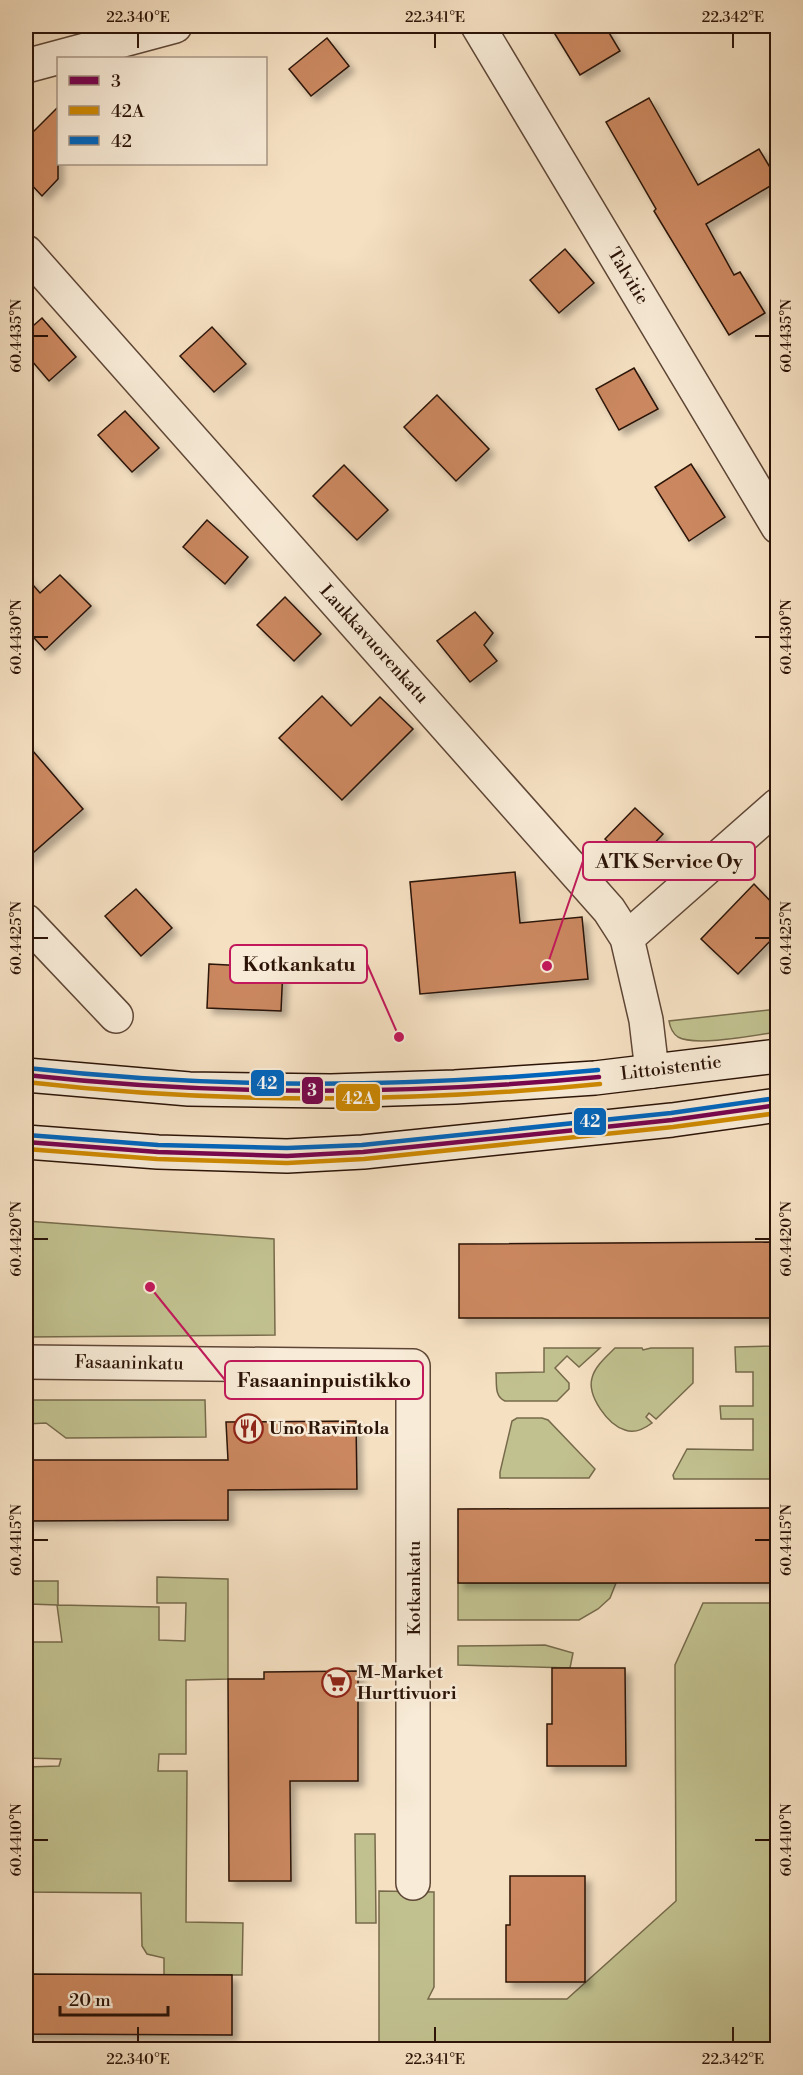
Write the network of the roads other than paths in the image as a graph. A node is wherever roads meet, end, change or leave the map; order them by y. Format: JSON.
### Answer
{"nodes":[{"id":1,"x":175,"y":26,"type":"edge"},
{"id":2,"x":478,"y":26,"type":"edge"},
{"id":3,"x":60,"y":57,"type":"edge"},
{"id":4,"x":57,"y":58,"type":"edge"},
{"id":5,"x":26,"y":66,"type":"edge"},
{"id":6,"x":26,"y":252,"type":"edge"},
{"id":7,"x":777,"y":527,"type":"edge"},
{"id":8,"x":777,"y":805,"type":"edge"},
{"id":9,"x":26,"y":921,"type":"edge"},
{"id":10,"x":627,"y":938,"type":"junction"},
{"id":11,"x":116,"y":1016,"type":"dead end"},
{"id":12,"x":777,"y":1056,"type":"edge"},
{"id":13,"x":652,"y":1071,"type":"junction"},
{"id":14,"x":26,"y":1076,"type":"edge"},
{"id":15,"x":777,"y":1105,"type":"edge"},
{"id":16,"x":26,"y":1142,"type":"edge"},
{"id":17,"x":26,"y":1362,"type":"edge"},
{"id":18,"x":413,"y":1366,"type":"joint"},
{"id":19,"x":412,"y":1883,"type":"dead end"}],
"edges":[{"from":1,"to":3,"type":"street"},
{"from":2,"to":7,"type":"street","name":"Talvitie"},
{"from":4,"to":5,"type":"street"},
{"from":6,"to":10,"type":"street","name":"Laukkavuorenkatu"},
{"from":8,"to":10,"type":"street"},
{"from":9,"to":11,"type":"street"},
{"from":10,"to":13,"type":"street","name":"Laukkavuorenkatu"},
{"from":12,"to":13,"type":"street","name":"Littoistentie"},
{"from":13,"to":14,"type":"street","name":"Littoistentie"},
{"from":15,"to":16,"type":"street"},
{"from":17,"to":18,"type":"street","name":"Fasaaninkatu"},
{"from":18,"to":19,"type":"street","name":"Kotkankatu"}]}
